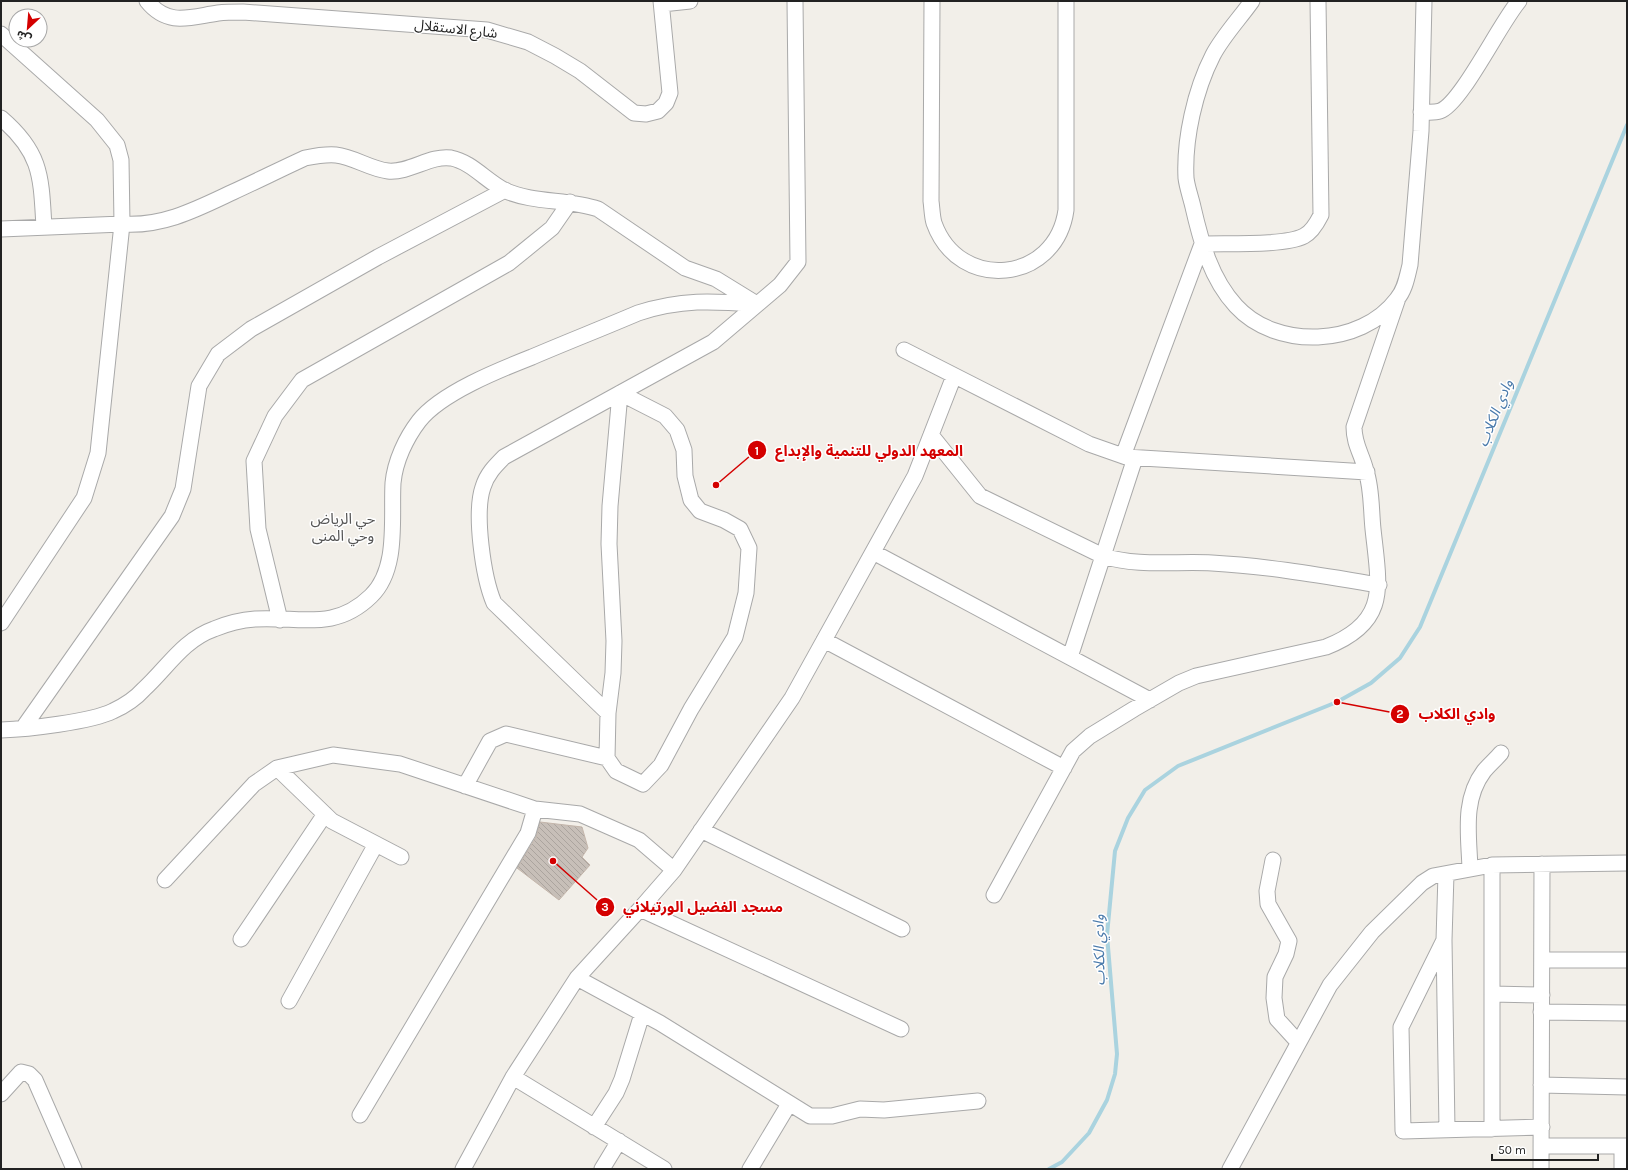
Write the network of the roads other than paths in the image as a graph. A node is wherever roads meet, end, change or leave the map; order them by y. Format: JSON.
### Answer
{"nodes":[{"id":1,"x":147,"y":1,"type":"edge"},
{"id":2,"x":690,"y":1,"type":"edge"},
{"id":3,"x":795,"y":1,"type":"edge"},
{"id":4,"x":932,"y":1,"type":"edge"},
{"id":5,"x":1066,"y":1,"type":"edge"},
{"id":6,"x":1252,"y":1,"type":"edge"},
{"id":7,"x":1318,"y":1,"type":"edge"},
{"id":8,"x":1424,"y":1,"type":"edge"},
{"id":9,"x":1519,"y":1,"type":"edge"},
{"id":10,"x":662,"y":3,"type":"edge"},
{"id":11,"x":1,"y":34,"type":"edge"},
{"id":12,"x":1421,"y":112,"type":"junction"},
{"id":13,"x":1,"y":118,"type":"edge"},
{"id":14,"x":505,"y":190,"type":"junction"},
{"id":15,"x":570,"y":202,"type":"junction"},
{"id":16,"x":122,"y":224,"type":"junction"},
{"id":17,"x":44,"y":227,"type":"junction"},
{"id":18,"x":1,"y":229,"type":"edge"},
{"id":19,"x":1202,"y":244,"type":"junction"},
{"id":20,"x":1398,"y":298,"type":"junction"},
{"id":21,"x":757,"y":304,"type":"junction"},
{"id":22,"x":904,"y":350,"type":"dead end"},
{"id":23,"x":954,"y":376,"type":"junction"},
{"id":24,"x":620,"y":393,"type":"junction"},
{"id":25,"x":931,"y":435,"type":"junction"},
{"id":26,"x":1129,"y":457,"type":"junction"},
{"id":27,"x":1367,"y":472,"type":"junction"},
{"id":28,"x":873,"y":552,"type":"junction"},
{"id":29,"x":1103,"y":556,"type":"junction"},
{"id":30,"x":1379,"y":585,"type":"junction"},
{"id":31,"x":280,"y":620,"type":"junction"},
{"id":32,"x":1,"y":623,"type":"edge"},
{"id":33,"x":824,"y":640,"type":"junction"},
{"id":34,"x":1070,"y":657,"type":"junction"},
{"id":35,"x":1150,"y":700,"type":"junction"},
{"id":36,"x":608,"y":713,"type":"junction"},
{"id":37,"x":23,"y":728,"type":"junction"},
{"id":38,"x":1,"y":730,"type":"edge"},
{"id":39,"x":1501,"y":753,"type":"dead end"},
{"id":40,"x":607,"y":758,"type":"junction"},
{"id":41,"x":277,"y":768,"type":"junction"},
{"id":42,"x":1064,"y":768,"type":"junction"},
{"id":43,"x":466,"y":786,"type":"junction"},
{"id":44,"x":534,"y":809,"type":"junction"},
{"id":45,"x":325,"y":814,"type":"junction"},
{"id":46,"x":701,"y":830,"type":"junction"},
{"id":47,"x":376,"y":844,"type":"junction"},
{"id":48,"x":401,"y":857,"type":"dead end"},
{"id":49,"x":1273,"y":860,"type":"dead end"},
{"id":50,"x":1627,"y":863,"type":"edge"},
{"id":51,"x":1542,"y":864,"type":"junction"},
{"id":52,"x":1492,"y":865,"type":"junction"},
{"id":53,"x":1470,"y":869,"type":"junction"},
{"id":54,"x":674,"y":870,"type":"junction"},
{"id":55,"x":1446,"y":874,"type":"junction"},
{"id":56,"x":165,"y":880,"type":"dead end"},
{"id":57,"x":994,"y":895,"type":"dead end"},
{"id":58,"x":640,"y":910,"type":"junction"},
{"id":59,"x":902,"y":929,"type":"dead end"},
{"id":60,"x":241,"y":939,"type":"dead end"},
{"id":61,"x":1444,"y":940,"type":"junction"},
{"id":62,"x":1542,"y":960,"type":"junction"},
{"id":63,"x":1627,"y":960,"type":"edge"},
{"id":64,"x":577,"y":978,"type":"junction"},
{"id":65,"x":1492,"y":994,"type":"junction"},
{"id":66,"x":1542,"y":995,"type":"junction"},
{"id":67,"x":289,"y":1001,"type":"dead end"},
{"id":68,"x":1542,"y":1012,"type":"junction"},
{"id":69,"x":1627,"y":1013,"type":"edge"},
{"id":70,"x":642,"y":1014,"type":"junction"},
{"id":71,"x":901,"y":1029,"type":"dead end"},
{"id":72,"x":1298,"y":1042,"type":"junction"},
{"id":73,"x":513,"y":1077,"type":"junction"},
{"id":74,"x":1541,"y":1085,"type":"junction"},
{"id":75,"x":1627,"y":1087,"type":"edge"},
{"id":76,"x":1,"y":1094,"type":"edge"},
{"id":77,"x":978,"y":1101,"type":"dead end"},
{"id":78,"x":789,"y":1104,"type":"junction"},
{"id":79,"x":360,"y":1114,"type":"dead end"},
{"id":80,"x":594,"y":1126,"type":"junction"},
{"id":81,"x":1542,"y":1127,"type":"junction"},
{"id":82,"x":1447,"y":1129,"type":"junction"},
{"id":83,"x":1492,"y":1129,"type":"junction"},
{"id":84,"x":619,"y":1141,"type":"junction"},
{"id":85,"x":1541,"y":1146,"type":"junction"},
{"id":86,"x":1624,"y":1146,"type":"edge"},
{"id":87,"x":74,"y":1169,"type":"edge"},
{"id":88,"x":463,"y":1169,"type":"edge"},
{"id":89,"x":602,"y":1169,"type":"edge"},
{"id":90,"x":664,"y":1169,"type":"edge"},
{"id":91,"x":750,"y":1169,"type":"edge"},
{"id":92,"x":1230,"y":1169,"type":"edge"},
{"id":93,"x":1541,"y":1169,"type":"edge"},
{"id":94,"x":1622,"y":1169,"type":"edge"}],
"edges":[{"from":1,"to":10,"type":"street","name":"شارع الاستقلال"},
{"from":2,"to":10,"type":"street"},
{"from":3,"to":21,"type":"street"},
{"from":4,"to":5,"type":"street"},
{"from":6,"to":19,"type":"street"},
{"from":7,"to":19,"type":"street"},
{"from":8,"to":12,"type":"street"},
{"from":9,"to":12,"type":"street"},
{"from":11,"to":16,"type":"street"},
{"from":12,"to":20,"type":"street"},
{"from":13,"to":17,"type":"street"},
{"from":14,"to":15,"type":"street"},
{"from":14,"to":16,"type":"street"},
{"from":14,"to":37,"type":"street"},
{"from":15,"to":21,"type":"street"},
{"from":15,"to":31,"type":"street"},
{"from":16,"to":17,"type":"street"},
{"from":16,"to":32,"type":"street"},
{"from":17,"to":18,"type":"street"},
{"from":19,"to":20,"type":"street"},
{"from":19,"to":26,"type":"street"},
{"from":20,"to":27,"type":"street"},
{"from":21,"to":24,"type":"street"},
{"from":21,"to":31,"type":"street"},
{"from":22,"to":23,"type":"street"},
{"from":23,"to":25,"type":"street"},
{"from":23,"to":26,"type":"street"},
{"from":24,"to":36,"type":"street"},
{"from":24,"to":36,"type":"street"},
{"from":24,"to":40,"type":"street"},
{"from":25,"to":28,"type":"street"},
{"from":25,"to":29,"type":"street"},
{"from":26,"to":27,"type":"street"},
{"from":26,"to":29,"type":"street"},
{"from":27,"to":30,"type":"street"},
{"from":28,"to":33,"type":"street"},
{"from":28,"to":34,"type":"street"},
{"from":29,"to":30,"type":"street"},
{"from":29,"to":34,"type":"street"},
{"from":30,"to":35,"type":"street"},
{"from":31,"to":37,"type":"street"},
{"from":33,"to":42,"type":"street"},
{"from":33,"to":46,"type":"street"},
{"from":34,"to":35,"type":"street"},
{"from":35,"to":42,"type":"street"},
{"from":36,"to":40,"type":"street"},
{"from":37,"to":38,"type":"street"},
{"from":39,"to":53,"type":"street"},
{"from":40,"to":43,"type":"street"},
{"from":41,"to":43,"type":"street"},
{"from":41,"to":45,"type":"street"},
{"from":41,"to":56,"type":"street"},
{"from":42,"to":57,"type":"street"},
{"from":43,"to":44,"type":"street"},
{"from":44,"to":54,"type":"street"},
{"from":44,"to":79,"type":"street"},
{"from":45,"to":47,"type":"street"},
{"from":45,"to":60,"type":"street"},
{"from":46,"to":54,"type":"street"},
{"from":46,"to":59,"type":"street"},
{"from":47,"to":48,"type":"street"},
{"from":47,"to":67,"type":"street"},
{"from":49,"to":72,"type":"street"},
{"from":50,"to":51,"type":"street"},
{"from":51,"to":52,"type":"street"},
{"from":51,"to":62,"type":"street"},
{"from":52,"to":53,"type":"street"},
{"from":52,"to":65,"type":"street"},
{"from":53,"to":55,"type":"street"},
{"from":54,"to":58,"type":"street"},
{"from":55,"to":61,"type":"street"},
{"from":55,"to":72,"type":"street"},
{"from":58,"to":64,"type":"street"},
{"from":58,"to":71,"type":"street"},
{"from":61,"to":82,"type":"street"},
{"from":61,"to":82,"type":"street"},
{"from":62,"to":63,"type":"street"},
{"from":62,"to":66,"type":"street"},
{"from":64,"to":70,"type":"street"},
{"from":64,"to":73,"type":"street"},
{"from":65,"to":66,"type":"street"},
{"from":65,"to":83,"type":"street"},
{"from":66,"to":68,"type":"street"},
{"from":68,"to":69,"type":"street"},
{"from":68,"to":74,"type":"street"},
{"from":70,"to":78,"type":"street"},
{"from":70,"to":80,"type":"street"},
{"from":72,"to":92,"type":"street"},
{"from":73,"to":80,"type":"street"},
{"from":73,"to":88,"type":"street"},
{"from":74,"to":75,"type":"street"},
{"from":74,"to":81,"type":"street"},
{"from":76,"to":87,"type":"street"},
{"from":77,"to":78,"type":"street"},
{"from":78,"to":91,"type":"street"},
{"from":80,"to":84,"type":"street"},
{"from":81,"to":83,"type":"street"},
{"from":81,"to":85,"type":"street"},
{"from":82,"to":83,"type":"street"},
{"from":84,"to":89,"type":"street"},
{"from":84,"to":90,"type":"street"},
{"from":85,"to":86,"type":"street"},
{"from":85,"to":93,"type":"street"},
{"from":86,"to":94,"type":"street"}]}
